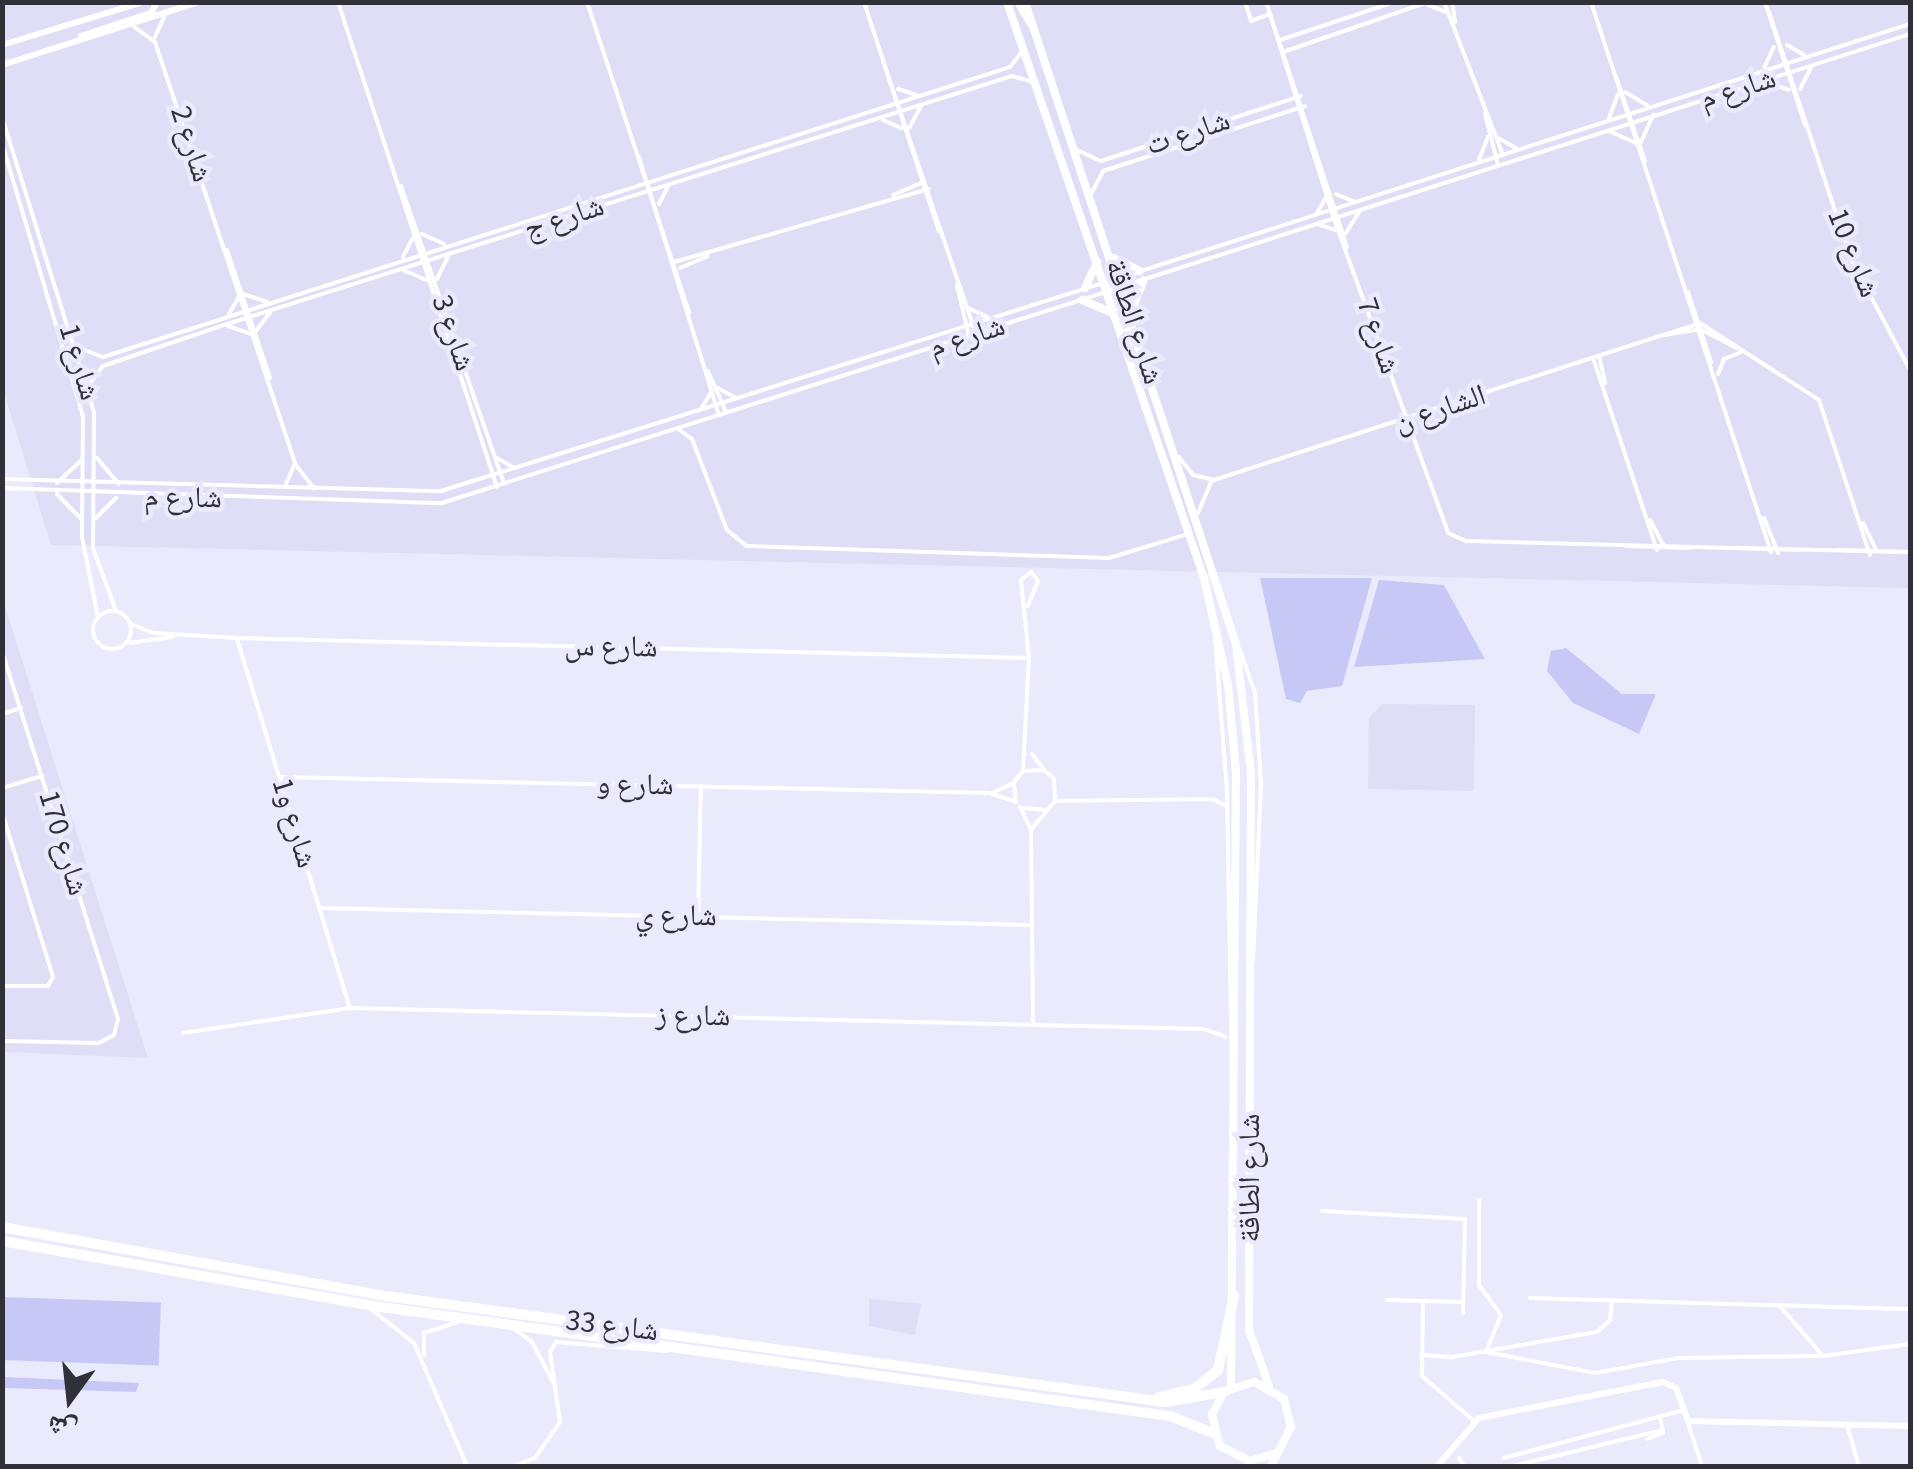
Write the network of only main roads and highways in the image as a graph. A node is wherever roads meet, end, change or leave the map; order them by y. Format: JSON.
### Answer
{"nodes":[{"id":1,"x":1007,"y":2,"type":"edge"},
{"id":2,"x":1022,"y":2,"type":"edge"},
{"id":3,"x":1080,"y":202,"type":"junction"},
{"id":4,"x":1112,"y":256,"type":"junction"},
{"id":5,"x":1097,"y":257,"type":"junction"},
{"id":6,"x":1114,"y":284,"type":"junction"},
{"id":7,"x":1085,"y":288,"type":"road end"},
{"id":8,"x":1082,"y":300,"type":"road end"},
{"id":9,"x":1132,"y":314,"type":"junction"},
{"id":10,"x":1120,"y":322,"type":"junction"},
{"id":11,"x":1158,"y":395,"type":"junction"},
{"id":12,"x":2,"y":1227,"type":"edge"},
{"id":13,"x":2,"y":1241,"type":"edge"},
{"id":14,"x":1234,"y":1296,"type":"junction"},
{"id":15,"x":1269,"y":1386,"type":"junction"},
{"id":16,"x":1227,"y":1390,"type":"junction"},
{"id":17,"x":1130,"y":1396,"type":"junction"},
{"id":18,"x":1213,"y":1433,"type":"junction"},
{"id":19,"x":1276,"y":1453,"type":"junction"},
{"id":20,"x":1231,"y":1456,"type":"junction"},
{"id":21,"x":1238,"y":1466,"type":"edge"},
{"id":22,"x":1271,"y":1466,"type":"edge"}],
"edges":[{"from":1,"to":3,"type":"main road","name":"شارع الطاقة"},
{"from":2,"to":4,"type":"main road","name":"شارع الطاقة"},
{"from":3,"to":5,"type":"main road","name":"شارع الطاقة"},
{"from":3,"to":6,"type":"main road"},
{"from":4,"to":6,"type":"main road","name":"شارع الطاقة"},
{"from":4,"to":9,"type":"main road"},
{"from":5,"to":6,"type":"main road","name":"شارع الطاقة"},
{"from":5,"to":7,"type":"main road"},
{"from":6,"to":9,"type":"main road","name":"شارع الطاقة"},
{"from":6,"to":10,"type":"main road","name":"شارع الطاقة"},
{"from":6,"to":11,"type":"main road"},
{"from":8,"to":10,"type":"main road"},
{"from":9,"to":11,"type":"main road","name":"شارع الطاقة"},
{"from":10,"to":14,"type":"main road","name":"شارع الطاقة"},
{"from":11,"to":15,"type":"main road","name":"شارع الطاقة"},
{"from":12,"to":17,"type":"highway","name":"شارع 33"},
{"from":13,"to":18,"type":"highway","name":"شارع 33"},
{"from":14,"to":16,"type":"main road","name":"شارع الطاقة"},
{"from":14,"to":17,"type":"highway"},
{"from":15,"to":16,"type":"main road"},
{"from":15,"to":19,"type":"main road"},
{"from":16,"to":17,"type":"highway","name":"شارع 33"},
{"from":16,"to":18,"type":"main road"},
{"from":18,"to":20,"type":"main road"},
{"from":19,"to":20,"type":"main road"},
{"from":19,"to":22,"type":"main road"},
{"from":20,"to":21,"type":"main road"}]}
